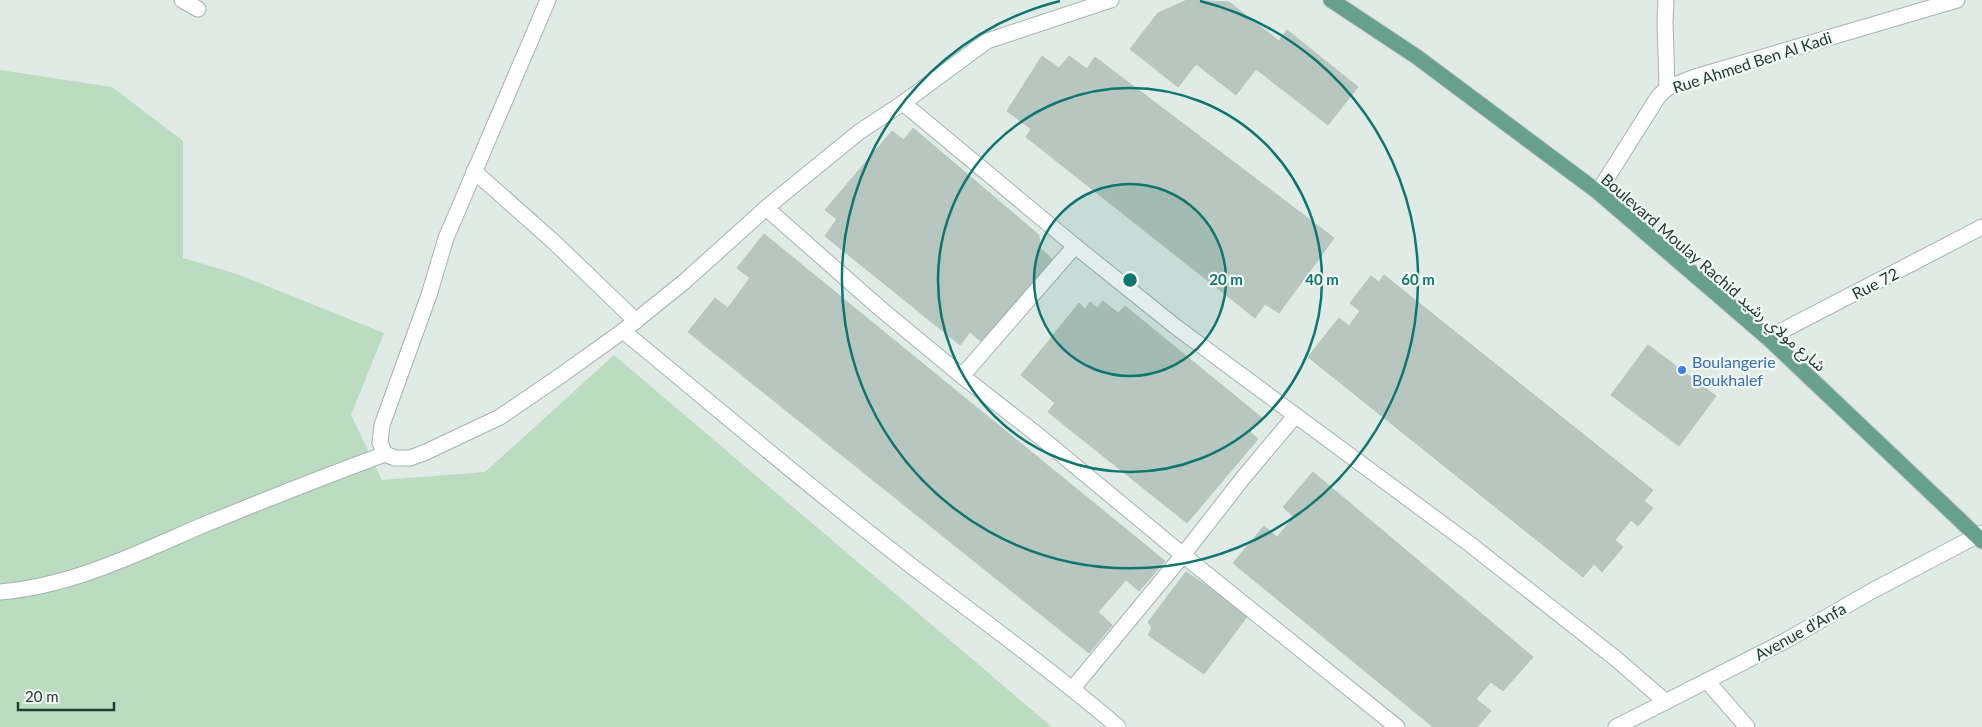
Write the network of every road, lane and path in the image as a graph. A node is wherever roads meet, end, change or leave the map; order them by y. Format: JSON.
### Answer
{"nodes":[{"id":1,"x":182,"y":0,"type":"edge"},
{"id":2,"x":548,"y":0,"type":"edge"},
{"id":3,"x":1111,"y":0,"type":"edge"},
{"id":4,"x":1331,"y":0,"type":"edge"},
{"id":5,"x":1666,"y":0,"type":"edge"},
{"id":6,"x":1957,"y":0,"type":"edge"},
{"id":7,"x":198,"y":9,"type":"dead end"},
{"id":8,"x":1667,"y":88,"type":"junction"},
{"id":9,"x":904,"y":103,"type":"junction"},
{"id":10,"x":474,"y":171,"type":"junction"},
{"id":11,"x":1598,"y":192,"type":"junction"},
{"id":12,"x":766,"y":208,"type":"junction"},
{"id":13,"x":1982,"y":227,"type":"edge"},
{"id":14,"x":1075,"y":246,"type":"junction"},
{"id":15,"x":636,"y":321,"type":"junction"},
{"id":16,"x":623,"y":331,"type":"junction"},
{"id":17,"x":1768,"y":338,"type":"junction"},
{"id":18,"x":962,"y":376,"type":"junction"},
{"id":19,"x":1295,"y":416,"type":"junction"},
{"id":20,"x":385,"y":454,"type":"junction"},
{"id":21,"x":1980,"y":536,"type":"edge"},
{"id":22,"x":1183,"y":555,"type":"junction"},
{"id":23,"x":0,"y":592,"type":"edge"},
{"id":24,"x":1707,"y":681,"type":"junction"},
{"id":25,"x":1073,"y":688,"type":"junction"},
{"id":26,"x":1666,"y":702,"type":"junction"},
{"id":27,"x":1118,"y":727,"type":"edge"},
{"id":28,"x":1397,"y":727,"type":"edge"},
{"id":29,"x":1616,"y":727,"type":"edge"},
{"id":30,"x":1747,"y":727,"type":"edge"}],
"edges":[{"from":1,"to":7,"type":"street"},
{"from":2,"to":10,"type":"street"},
{"from":3,"to":9,"type":"street"},
{"from":4,"to":11,"type":"main road","name":"Boulevard Moulay Rachid شارع مولاي رشيد"},
{"from":5,"to":8,"type":"street"},
{"from":6,"to":8,"type":"street","name":"Rue Ahmed Ben Al Kadi"},
{"from":8,"to":11,"type":"street","name":"Rue Ahmed Ben Al Kadi"},
{"from":9,"to":12,"type":"street"},
{"from":9,"to":14,"type":"street"},
{"from":10,"to":15,"type":"street"},
{"from":10,"to":20,"type":"street"},
{"from":11,"to":17,"type":"main road","name":"Boulevard Moulay Rachid شارع مولاي رشيد"},
{"from":12,"to":15,"type":"street"},
{"from":12,"to":18,"type":"street"},
{"from":13,"to":17,"type":"street","name":"Rue 72"},
{"from":14,"to":18,"type":"street"},
{"from":14,"to":19,"type":"street"},
{"from":15,"to":16,"type":"street"},
{"from":16,"to":20,"type":"street"},
{"from":16,"to":25,"type":"street"},
{"from":17,"to":21,"type":"main road","name":"Boulevard Moulay Rachid شارع مولاي رشيد"},
{"from":18,"to":22,"type":"street"},
{"from":19,"to":22,"type":"street"},
{"from":19,"to":26,"type":"street"},
{"from":20,"to":23,"type":"street"},
{"from":21,"to":24,"type":"street","name":"Avenue d'Anfa"},
{"from":22,"to":25,"type":"street"},
{"from":22,"to":28,"type":"street"},
{"from":24,"to":26,"type":"street","name":"Avenue d'Anfa"},
{"from":24,"to":30,"type":"street"},
{"from":25,"to":27,"type":"street"},
{"from":26,"to":29,"type":"street","name":"Avenue d'Anfa"}]}
